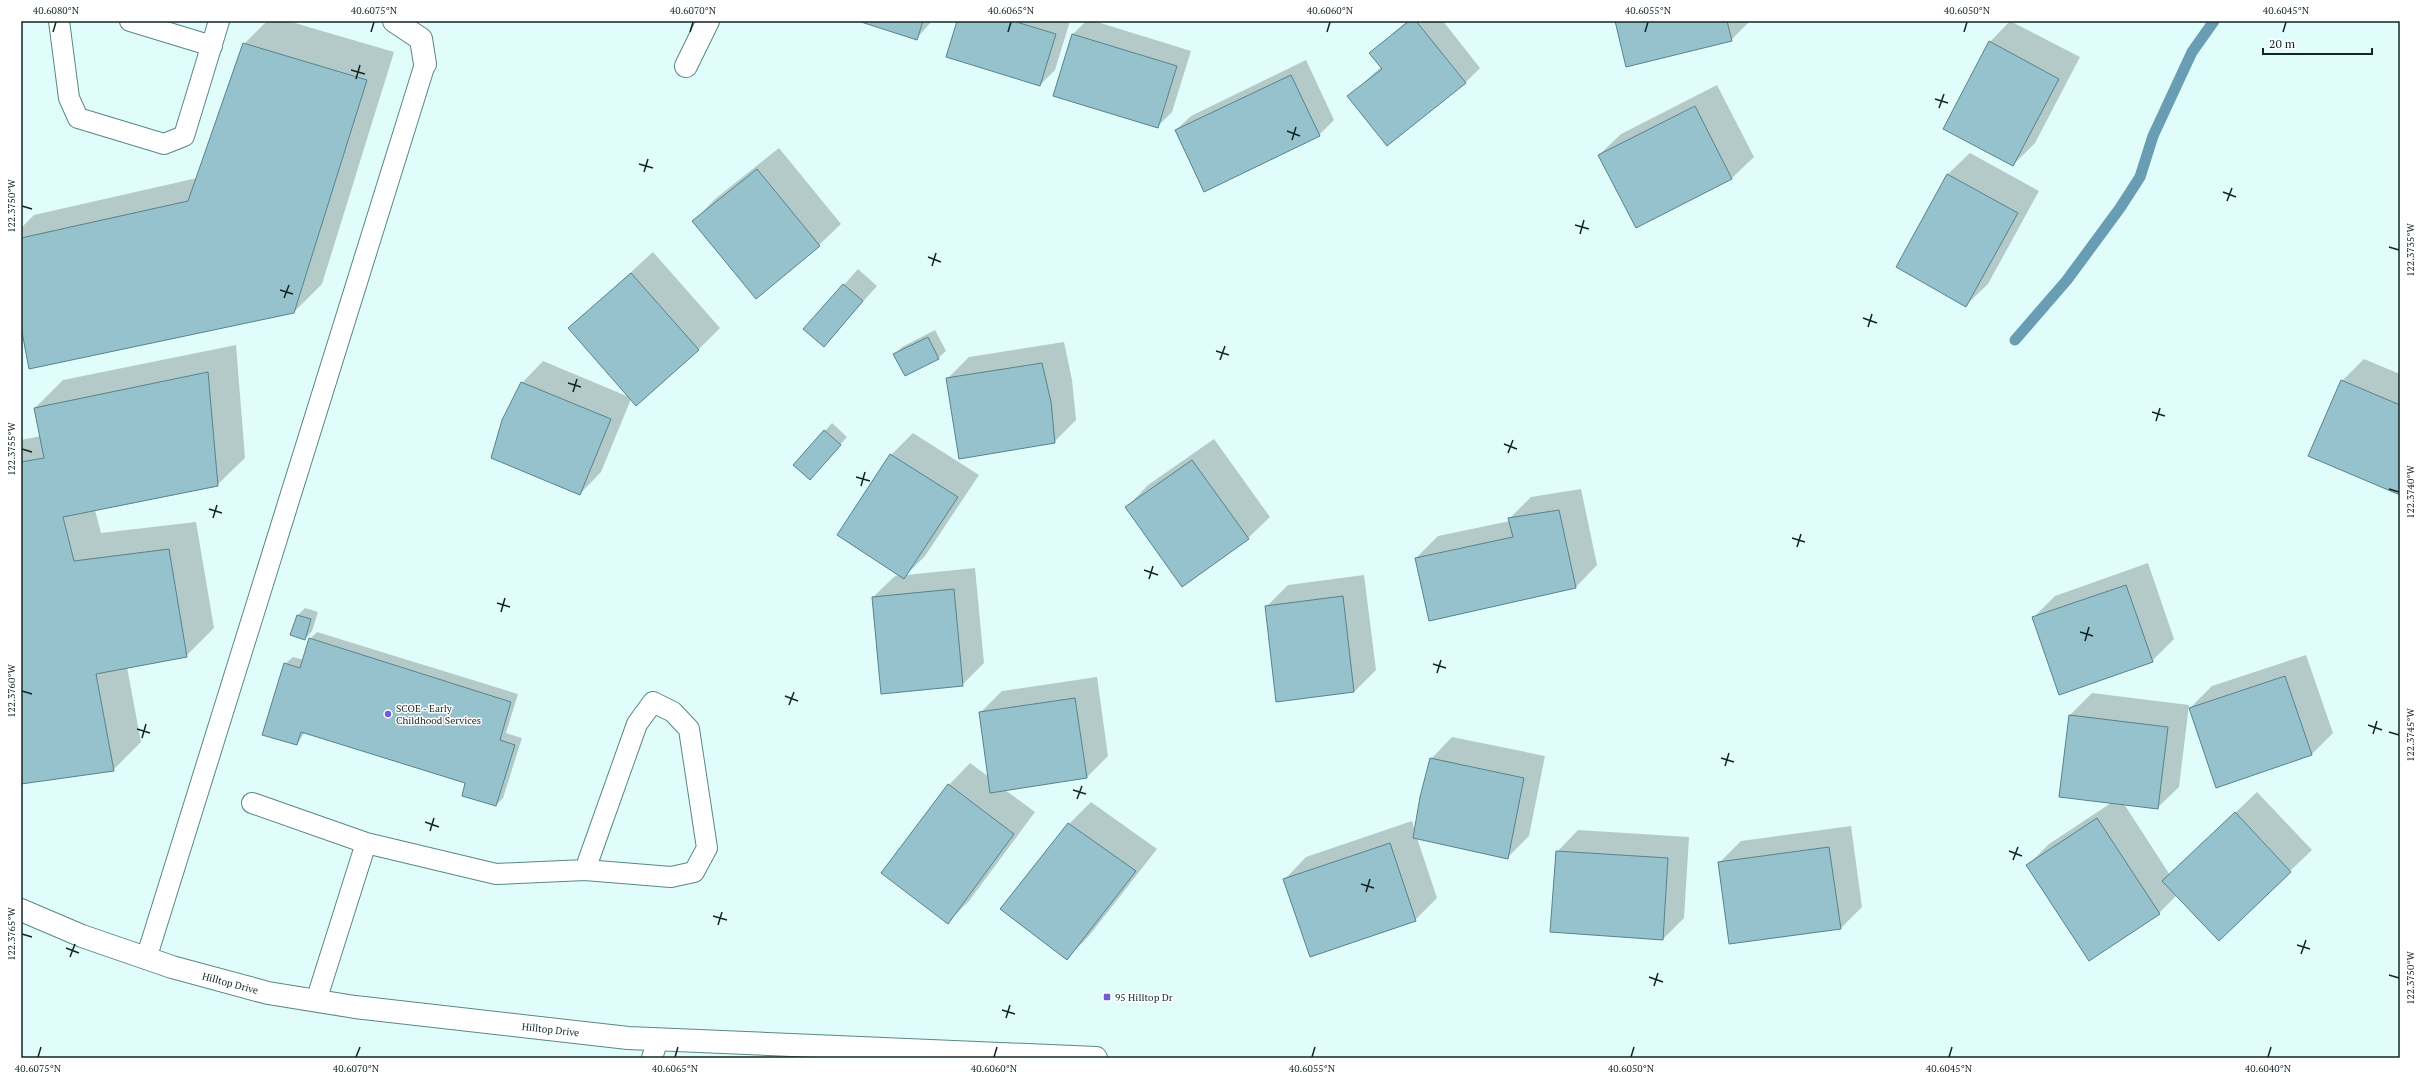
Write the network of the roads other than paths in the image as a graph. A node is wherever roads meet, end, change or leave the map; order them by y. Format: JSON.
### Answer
{"nodes":[{"id":1,"x":59,"y":21,"type":"edge"},
{"id":2,"x":130,"y":21,"type":"edge"},
{"id":3,"x":219,"y":21,"type":"edge"},
{"id":4,"x":394,"y":21,"type":"edge"},
{"id":5,"x":708,"y":21,"type":"edge"},
{"id":6,"x":212,"y":46,"type":"junction"},
{"id":7,"x":425,"y":64,"type":"joint"},
{"id":8,"x":686,"y":66,"type":"dead end"},
{"id":9,"x":252,"y":803,"type":"dead end"},
{"id":10,"x":366,"y":842,"type":"junction"},
{"id":11,"x":585,"y":870,"type":"junction"},
{"id":12,"x":21,"y":910,"type":"edge"},
{"id":13,"x":146,"y":958,"type":"junction"},
{"id":14,"x":316,"y":1001,"type":"junction"},
{"id":15,"x":655,"y":1049,"type":"edge"},
{"id":16,"x":1096,"y":1058,"type":"edge"}],
"edges":[{"from":1,"to":6,"type":"lane"},
{"from":2,"to":6,"type":"lane"},
{"from":3,"to":6,"type":"lane"},
{"from":4,"to":7,"type":"main road"},
{"from":5,"to":8,"type":"main road"},
{"from":7,"to":13,"type":"lane"},
{"from":9,"to":10,"type":"lane"},
{"from":10,"to":11,"type":"lane"},
{"from":10,"to":14,"type":"lane"},
{"from":11,"to":11,"type":"lane"},
{"from":12,"to":13,"type":"main road","name":"Hilltop Drive"},
{"from":13,"to":14,"type":"main road","name":"Hilltop Drive"},
{"from":14,"to":15,"type":"main road","name":"Hilltop Drive"},
{"from":15,"to":16,"type":"main road","name":"Hilltop Drive"}]}
